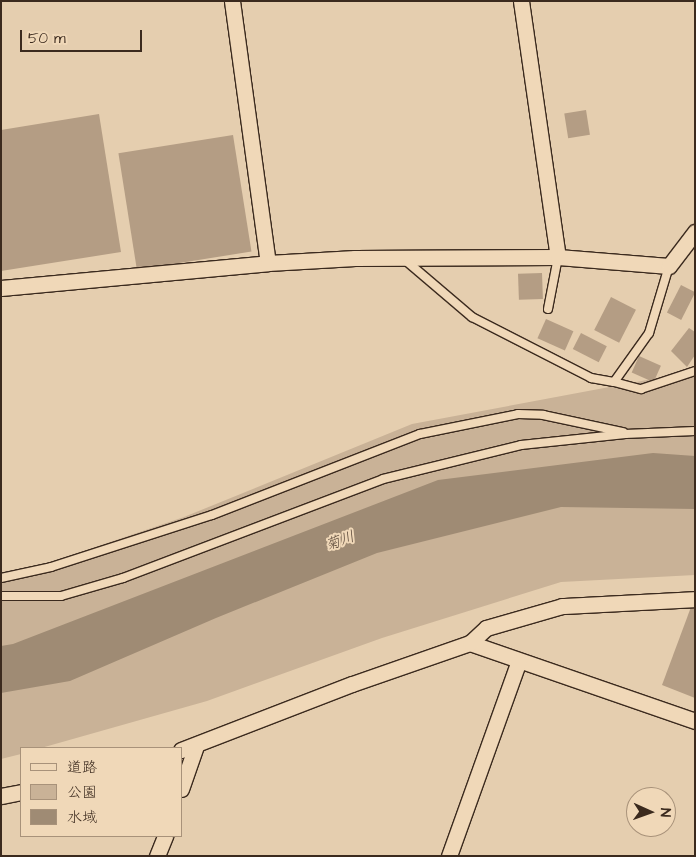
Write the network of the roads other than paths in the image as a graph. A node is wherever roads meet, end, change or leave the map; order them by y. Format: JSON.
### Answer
{"nodes":[{"id":1,"x":232,"y":1,"type":"edge"},
{"id":2,"x":521,"y":1,"type":"edge"},
{"id":3,"x":695,"y":232,"type":"edge"},
{"id":4,"x":401,"y":257,"type":"junction"},
{"id":5,"x":558,"y":257,"type":"junction"},
{"id":6,"x":268,"y":263,"type":"junction"},
{"id":7,"x":669,"y":266,"type":"junction"},
{"id":8,"x":1,"y":288,"type":"edge"},
{"id":9,"x":548,"y":308,"type":"dead end"},
{"id":10,"x":695,"y":371,"type":"edge"},
{"id":11,"x":614,"y":382,"type":"junction"},
{"id":12,"x":695,"y":431,"type":"edge"},
{"id":13,"x":632,"y":434,"type":"junction"},
{"id":14,"x":1,"y":578,"type":"edge"},
{"id":15,"x":1,"y":596,"type":"edge"},
{"id":16,"x":695,"y":599,"type":"edge"},
{"id":17,"x":470,"y":642,"type":"junction"},
{"id":18,"x":519,"y":661,"type":"junction"},
{"id":19,"x":695,"y":721,"type":"edge"},
{"id":20,"x":196,"y":746,"type":"junction"},
{"id":21,"x":182,"y":750,"type":"edge"},
{"id":22,"x":182,"y":786,"type":"edge"},
{"id":23,"x":20,"y":792,"type":"edge"},
{"id":24,"x":1,"y":796,"type":"edge"},
{"id":25,"x":164,"y":837,"type":"edge"},
{"id":26,"x":157,"y":856,"type":"edge"},
{"id":27,"x":449,"y":856,"type":"edge"}],
"edges":[{"from":1,"to":6,"type":"street"},
{"from":2,"to":5,"type":"street"},
{"from":3,"to":7,"type":"street"},
{"from":4,"to":5,"type":"street"},
{"from":4,"to":6,"type":"street"},
{"from":4,"to":11,"type":"lane"},
{"from":5,"to":7,"type":"street"},
{"from":5,"to":9,"type":"lane"},
{"from":6,"to":8,"type":"street"},
{"from":7,"to":11,"type":"lane"},
{"from":10,"to":11,"type":"lane"},
{"from":12,"to":13,"type":"lane"},
{"from":13,"to":14,"type":"lane"},
{"from":13,"to":15,"type":"lane"},
{"from":16,"to":17,"type":"street"},
{"from":17,"to":18,"type":"street"},
{"from":17,"to":20,"type":"street"},
{"from":18,"to":19,"type":"street"},
{"from":18,"to":27,"type":"street"},
{"from":20,"to":21,"type":"street"},
{"from":20,"to":22,"type":"street"},
{"from":23,"to":24,"type":"street"},
{"from":25,"to":26,"type":"street"}]}
